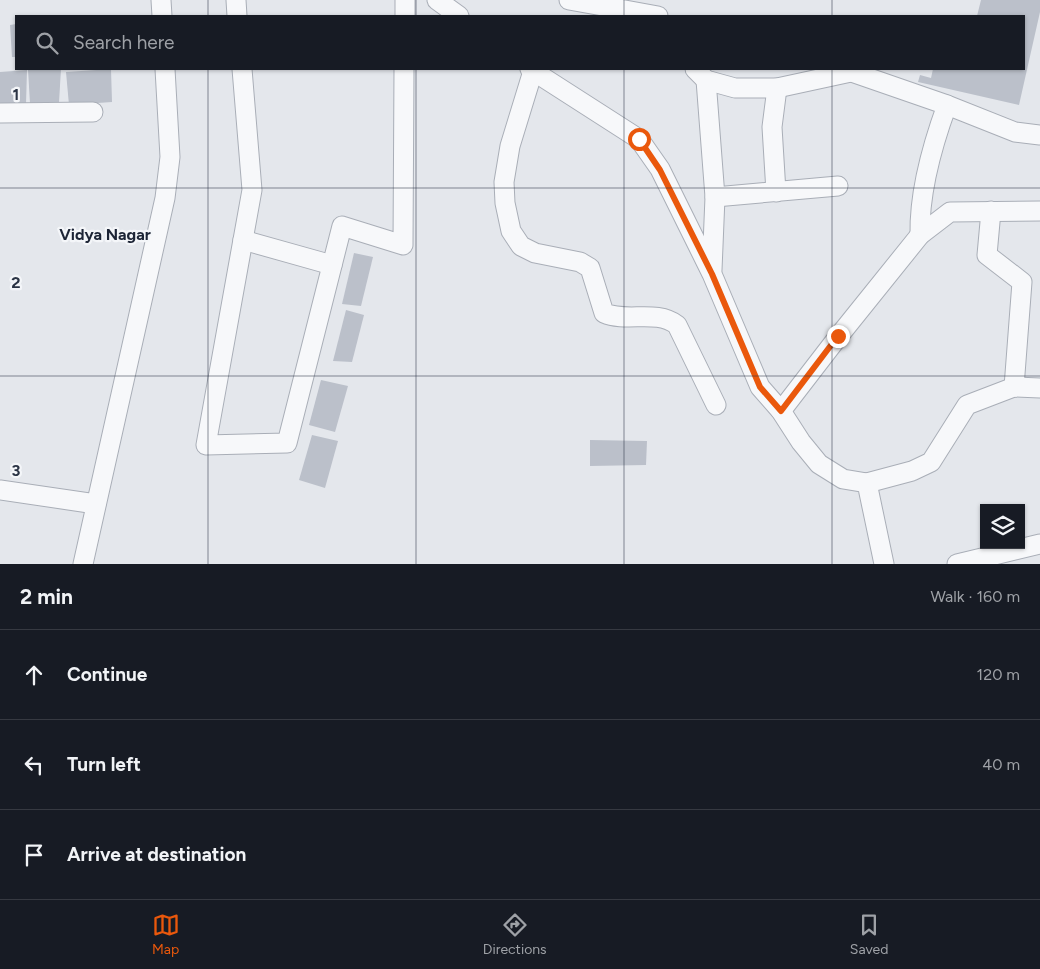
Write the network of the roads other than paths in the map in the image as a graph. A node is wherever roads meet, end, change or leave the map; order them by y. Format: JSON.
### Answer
{"nodes":[{"id":1,"x":161,"y":0,"type":"edge"},
{"id":2,"x":236,"y":0,"type":"edge"},
{"id":3,"x":405,"y":0,"type":"edge"},
{"id":4,"x":437,"y":0,"type":"edge"},
{"id":5,"x":574,"y":0,"type":"edge"},
{"id":6,"x":162,"y":15,"type":"edge"},
{"id":7,"x":237,"y":15,"type":"edge"},
{"id":8,"x":405,"y":15,"type":"edge"},
{"id":9,"x":458,"y":15,"type":"edge"},
{"id":10,"x":652,"y":15,"type":"edge"},
{"id":11,"x":165,"y":70,"type":"edge"},
{"id":12,"x":242,"y":70,"type":"edge"},
{"id":13,"x":404,"y":70,"type":"edge"},
{"id":14,"x":532,"y":70,"type":"edge"},
{"id":15,"x":847,"y":70,"type":"edge"},
{"id":16,"x":700,"y":74,"type":"edge"},
{"id":17,"x":777,"y":88,"type":"junction"},
{"id":18,"x":947,"y":105,"type":"junction"},
{"id":19,"x":93,"y":112,"type":"dead end"},
{"id":20,"x":0,"y":113,"type":"edge"},
{"id":21,"x":1040,"y":135,"type":"edge"},
{"id":22,"x":838,"y":186,"type":"dead end"},
{"id":23,"x":776,"y":192,"type":"junction"},
{"id":24,"x":715,"y":197,"type":"junction"},
{"id":25,"x":991,"y":211,"type":"junction"},
{"id":26,"x":1040,"y":211,"type":"edge"},
{"id":27,"x":920,"y":235,"type":"junction"},
{"id":28,"x":243,"y":240,"type":"junction"},
{"id":29,"x":332,"y":265,"type":"junction"},
{"id":30,"x":712,"y":274,"type":"junction"},
{"id":31,"x":1014,"y":387,"type":"junction"},
{"id":32,"x":1040,"y":388,"type":"edge"},
{"id":33,"x":716,"y":405,"type":"dead end"},
{"id":34,"x":781,"y":411,"type":"junction"},
{"id":35,"x":867,"y":483,"type":"junction"},
{"id":36,"x":0,"y":490,"type":"edge"},
{"id":37,"x":96,"y":504,"type":"junction"},
{"id":38,"x":1040,"y":544,"type":"edge"},
{"id":39,"x":83,"y":564,"type":"edge"},
{"id":40,"x":884,"y":564,"type":"edge"},
{"id":41,"x":957,"y":564,"type":"edge"}],
"edges":[{"from":1,"to":6,"type":"street"},
{"from":2,"to":7,"type":"street"},
{"from":3,"to":8,"type":"street"},
{"from":4,"to":9,"type":"street"},
{"from":5,"to":10,"type":"street"},
{"from":11,"to":37,"type":"street"},
{"from":12,"to":28,"type":"street"},
{"from":13,"to":29,"type":"street"},
{"from":14,"to":30,"type":"street"},
{"from":14,"to":33,"type":"street"},
{"from":15,"to":17,"type":"street"},
{"from":15,"to":18,"type":"street"},
{"from":16,"to":17,"type":"street"},
{"from":16,"to":24,"type":"street"},
{"from":17,"to":23,"type":"street"},
{"from":18,"to":21,"type":"street"},
{"from":18,"to":27,"type":"street"},
{"from":19,"to":20,"type":"street"},
{"from":22,"to":23,"type":"street"},
{"from":23,"to":24,"type":"street"},
{"from":24,"to":30,"type":"street"},
{"from":25,"to":26,"type":"street"},
{"from":25,"to":27,"type":"street"},
{"from":25,"to":31,"type":"street"},
{"from":27,"to":34,"type":"street"},
{"from":28,"to":29,"type":"street"},
{"from":28,"to":29,"type":"street"},
{"from":30,"to":34,"type":"street"},
{"from":31,"to":32,"type":"street"},
{"from":31,"to":35,"type":"street"},
{"from":34,"to":35,"type":"street"},
{"from":35,"to":40,"type":"street"},
{"from":36,"to":37,"type":"street"},
{"from":37,"to":39,"type":"street"},
{"from":38,"to":41,"type":"street"}]}
